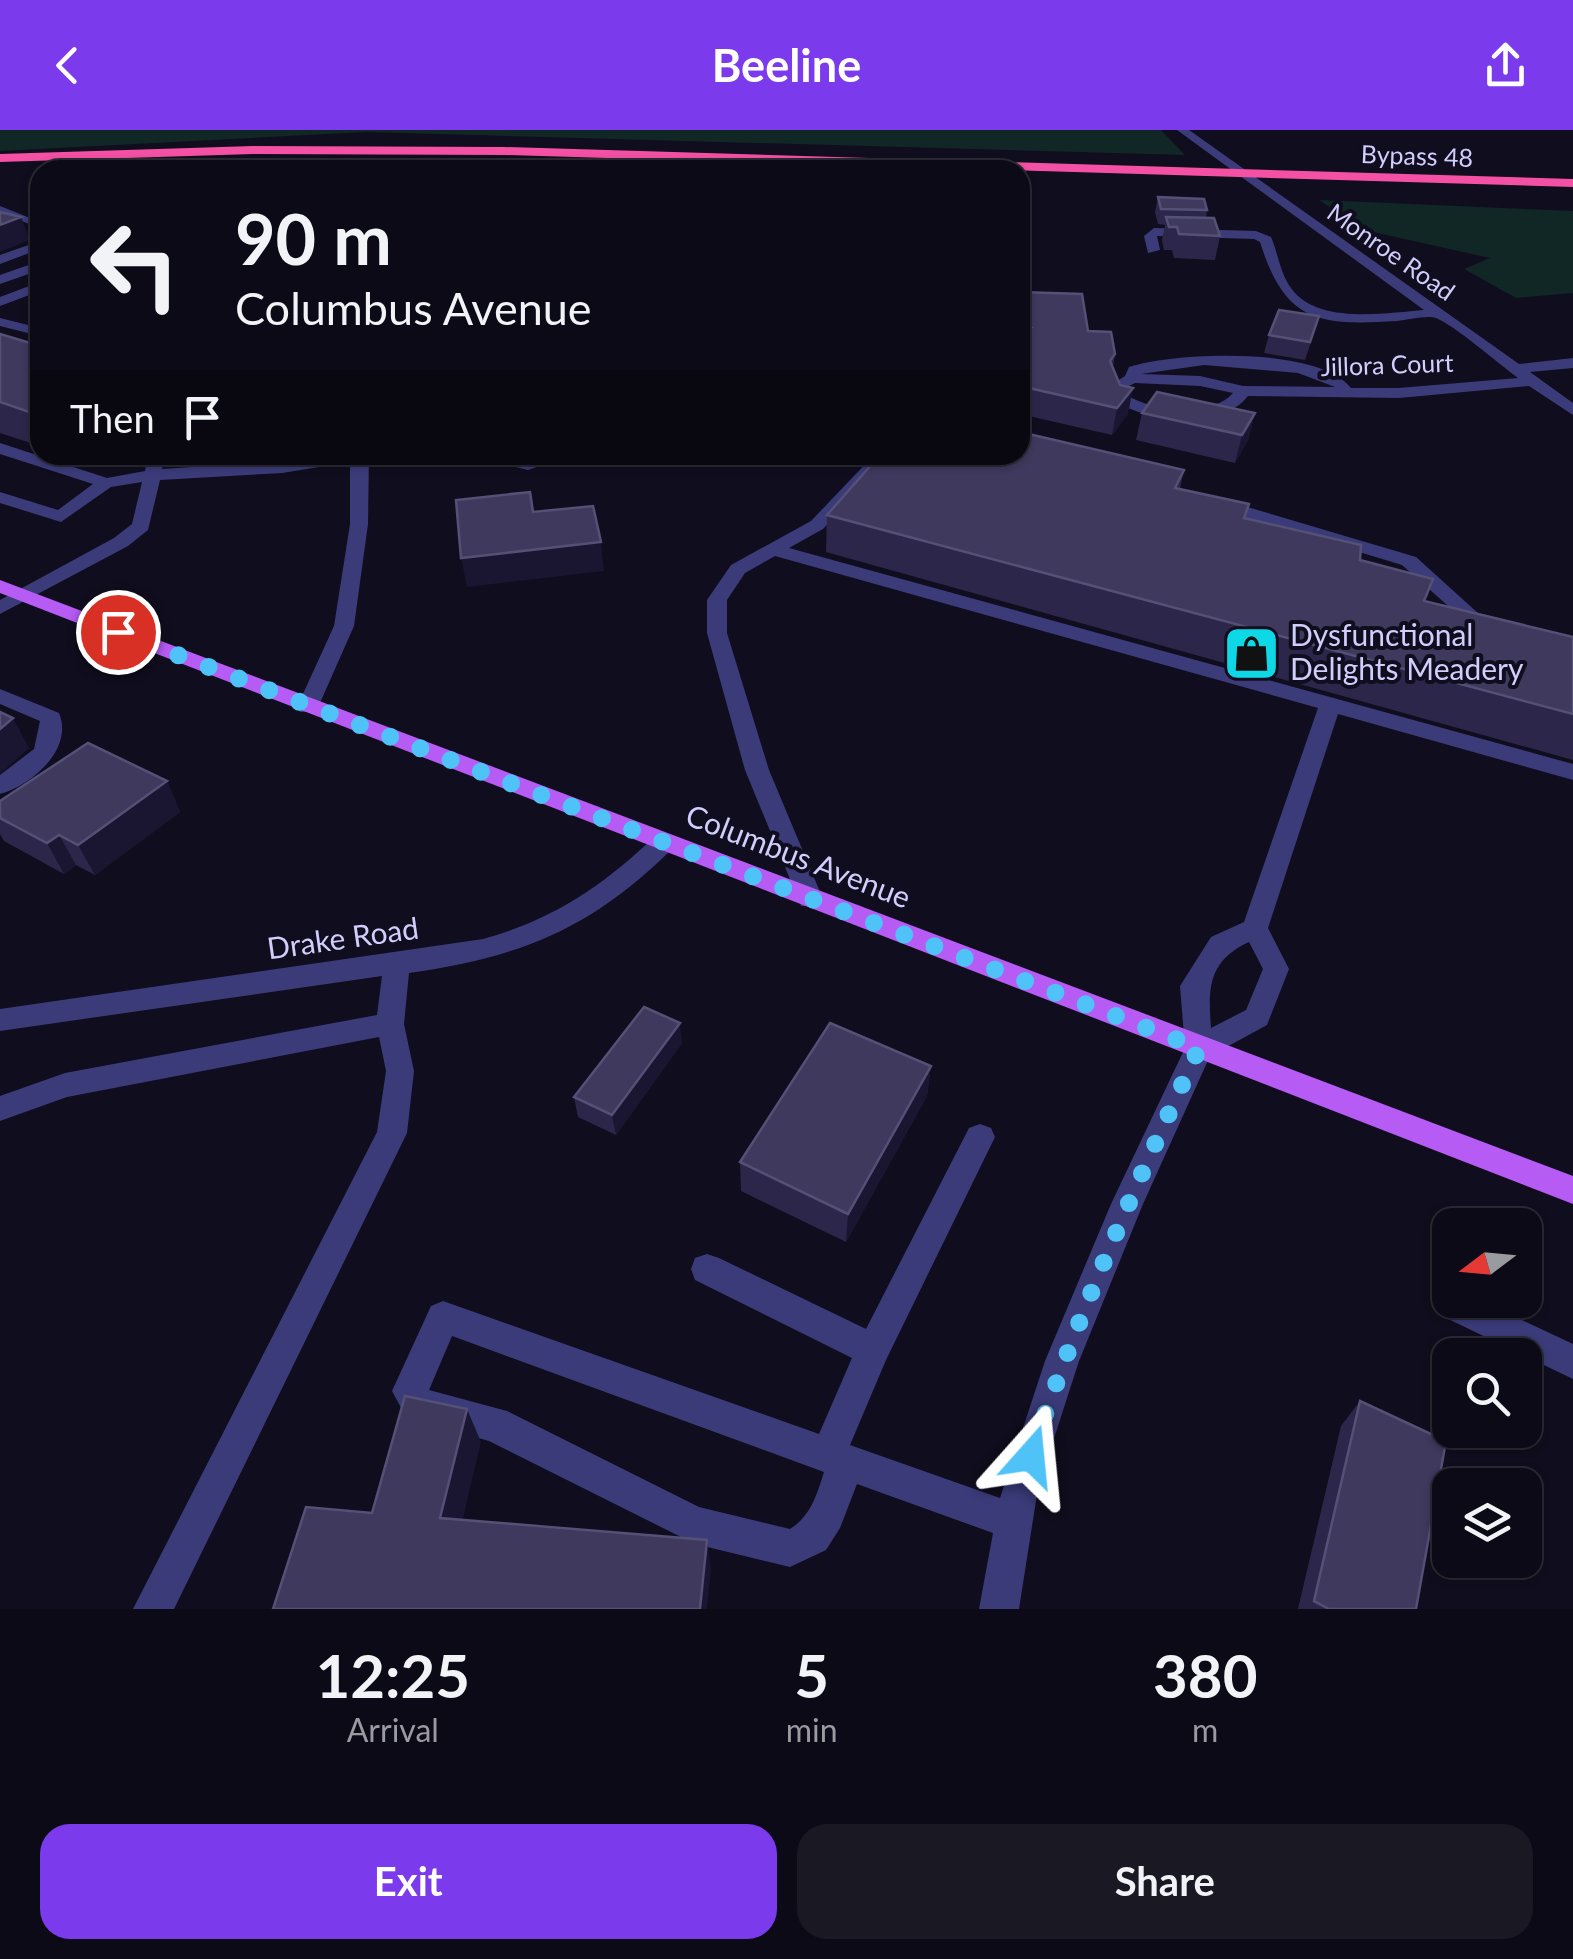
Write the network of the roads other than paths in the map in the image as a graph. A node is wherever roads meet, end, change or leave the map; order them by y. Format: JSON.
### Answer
{"nodes":[{"id":1,"x":1182,"y":130,"type":"edge"},
{"id":2,"x":0,"y":158,"type":"edge"},
{"id":3,"x":783,"y":160,"type":"edge"},
{"id":4,"x":1030,"y":167,"type":"edge"},
{"id":5,"x":30,"y":171,"type":"edge"},
{"id":6,"x":0,"y":172,"type":"edge"},
{"id":7,"x":1240,"y":173,"type":"junction"},
{"id":8,"x":1030,"y":181,"type":"edge"},
{"id":9,"x":1573,"y":183,"type":"edge"},
{"id":10,"x":1263,"y":188,"type":"junction"},
{"id":11,"x":1573,"y":198,"type":"edge"},
{"id":12,"x":0,"y":210,"type":"edge"},
{"id":13,"x":30,"y":220,"type":"edge"},
{"id":14,"x":30,"y":249,"type":"edge"},
{"id":15,"x":1154,"y":250,"type":"dead end"},
{"id":16,"x":0,"y":260,"type":"edge"},
{"id":17,"x":30,"y":271,"type":"edge"},
{"id":18,"x":0,"y":280,"type":"edge"},
{"id":19,"x":30,"y":290,"type":"edge"},
{"id":20,"x":0,"y":302,"type":"edge"},
{"id":21,"x":1438,"y":313,"type":"junction"},
{"id":22,"x":0,"y":322,"type":"edge"},
{"id":23,"x":30,"y":330,"type":"edge"},
{"id":24,"x":1573,"y":363,"type":"edge"},
{"id":25,"x":1516,"y":369,"type":"junction"},
{"id":26,"x":1132,"y":378,"type":"junction"},
{"id":27,"x":1533,"y":381,"type":"junction"},
{"id":28,"x":1243,"y":391,"type":"junction"},
{"id":29,"x":1347,"y":393,"type":"junction"},
{"id":30,"x":1573,"y":410,"type":"edge"},
{"id":31,"x":0,"y":448,"type":"edge"},
{"id":32,"x":30,"y":458,"type":"edge"},
{"id":33,"x":51,"y":465,"type":"edge"},
{"id":34,"x":154,"y":465,"type":"edge"},
{"id":35,"x":300,"y":465,"type":"edge"},
{"id":36,"x":359,"y":465,"type":"edge"},
{"id":37,"x":874,"y":465,"type":"edge"},
{"id":38,"x":152,"y":475,"type":"junction"},
{"id":39,"x":106,"y":483,"type":"junction"},
{"id":40,"x":0,"y":497,"type":"edge"},
{"id":41,"x":1200,"y":499,"type":"edge"},
{"id":42,"x":774,"y":550,"type":"junction"},
{"id":43,"x":0,"y":586,"type":"edge"},
{"id":44,"x":23,"y":595,"type":"junction"},
{"id":45,"x":0,"y":608,"type":"edge"},
{"id":46,"x":1506,"y":643,"type":"edge"},
{"id":47,"x":0,"y":696,"type":"edge"},
{"id":48,"x":1330,"y":704,"type":"junction"},
{"id":49,"x":308,"y":707,"type":"junction"},
{"id":50,"x":1573,"y":772,"type":"edge"},
{"id":51,"x":0,"y":786,"type":"edge"},
{"id":52,"x":663,"y":843,"type":"junction"},
{"id":53,"x":810,"y":899,"type":"junction"},
{"id":54,"x":1255,"y":928,"type":"junction"},
{"id":55,"x":397,"y":964,"type":"junction"},
{"id":56,"x":0,"y":1020,"type":"edge"},
{"id":57,"x":390,"y":1024,"type":"junction"},
{"id":58,"x":1199,"y":1048,"type":"junction"},
{"id":59,"x":0,"y":1109,"type":"edge"},
{"id":60,"x":980,"y":1137,"type":"dead end"},
{"id":61,"x":1573,"y":1190,"type":"edge"},
{"id":62,"x":707,"y":1269,"type":"dead end"},
{"id":63,"x":1481,"y":1318,"type":"edge"},
{"id":64,"x":873,"y":1350,"type":"junction"},
{"id":65,"x":1573,"y":1362,"type":"edge"},
{"id":66,"x":837,"y":1458,"type":"junction"},
{"id":67,"x":1014,"y":1522,"type":"junction"},
{"id":68,"x":153,"y":1609,"type":"edge"},
{"id":69,"x":998,"y":1609,"type":"edge"}],
"edges":[{"from":1,"to":7,"type":"street","name":"Monroe Road"},
{"from":2,"to":3,"type":"highway","name":"Bypass 48"},
{"from":4,"to":7,"type":"highway","name":"Bypass 48"},
{"from":5,"to":6,"type":"highway"},
{"from":7,"to":9,"type":"highway","name":"Bypass 48"},
{"from":7,"to":10,"type":"street","name":"Monroe Road"},
{"from":8,"to":10,"type":"highway","name":"Bypass 48"},
{"from":10,"to":11,"type":"highway","name":"Bypass 48"},
{"from":10,"to":21,"type":"street","name":"Monroe Road"},
{"from":12,"to":13,"type":"street"},
{"from":14,"to":16,"type":"street"},
{"from":15,"to":21,"type":"street"},
{"from":17,"to":18,"type":"street"},
{"from":19,"to":20,"type":"street"},
{"from":21,"to":25,"type":"street","name":"Monroe Road"},
{"from":22,"to":23,"type":"street"},
{"from":24,"to":25,"type":"street"},
{"from":25,"to":27,"type":"street","name":"Monroe Road"},
{"from":26,"to":28,"type":"street","name":"Jillora Court"},
{"from":26,"to":28,"type":"street"},
{"from":26,"to":29,"type":"street"},
{"from":27,"to":29,"type":"street","name":"Jillora Court"},
{"from":27,"to":30,"type":"street","name":"Monroe Road"},
{"from":28,"to":29,"type":"street","name":"Jillora Court"},
{"from":31,"to":32,"type":"street"},
{"from":33,"to":39,"type":"street"},
{"from":34,"to":38,"type":"street"},
{"from":35,"to":38,"type":"street"},
{"from":36,"to":49,"type":"street"},
{"from":37,"to":42,"type":"street"},
{"from":38,"to":39,"type":"street"},
{"from":38,"to":44,"type":"street"},
{"from":39,"to":40,"type":"street"},
{"from":41,"to":46,"type":"street"},
{"from":42,"to":48,"type":"street"},
{"from":42,"to":53,"type":"street"},
{"from":43,"to":44,"type":"main road","name":"Columbus Avenue"},
{"from":44,"to":45,"type":"street"},
{"from":44,"to":49,"type":"main road","name":"Columbus Avenue"},
{"from":47,"to":51,"type":"street"},
{"from":48,"to":50,"type":"street"},
{"from":48,"to":54,"type":"street"},
{"from":49,"to":52,"type":"main road","name":"Columbus Avenue"},
{"from":52,"to":53,"type":"main road","name":"Columbus Avenue"},
{"from":52,"to":55,"type":"street","name":"Drake Road"},
{"from":53,"to":58,"type":"main road","name":"Columbus Avenue"},
{"from":54,"to":58,"type":"street"},
{"from":54,"to":58,"type":"street"},
{"from":55,"to":56,"type":"street","name":"Drake Road"},
{"from":55,"to":57,"type":"street"},
{"from":57,"to":59,"type":"street"},
{"from":57,"to":68,"type":"street"},
{"from":58,"to":61,"type":"main road","name":"Columbus Avenue"},
{"from":58,"to":67,"type":"street"},
{"from":60,"to":64,"type":"street"},
{"from":62,"to":64,"type":"street"},
{"from":63,"to":65,"type":"street"},
{"from":64,"to":66,"type":"street"},
{"from":66,"to":66,"type":"street"},
{"from":66,"to":67,"type":"street"},
{"from":67,"to":69,"type":"street"}]}
